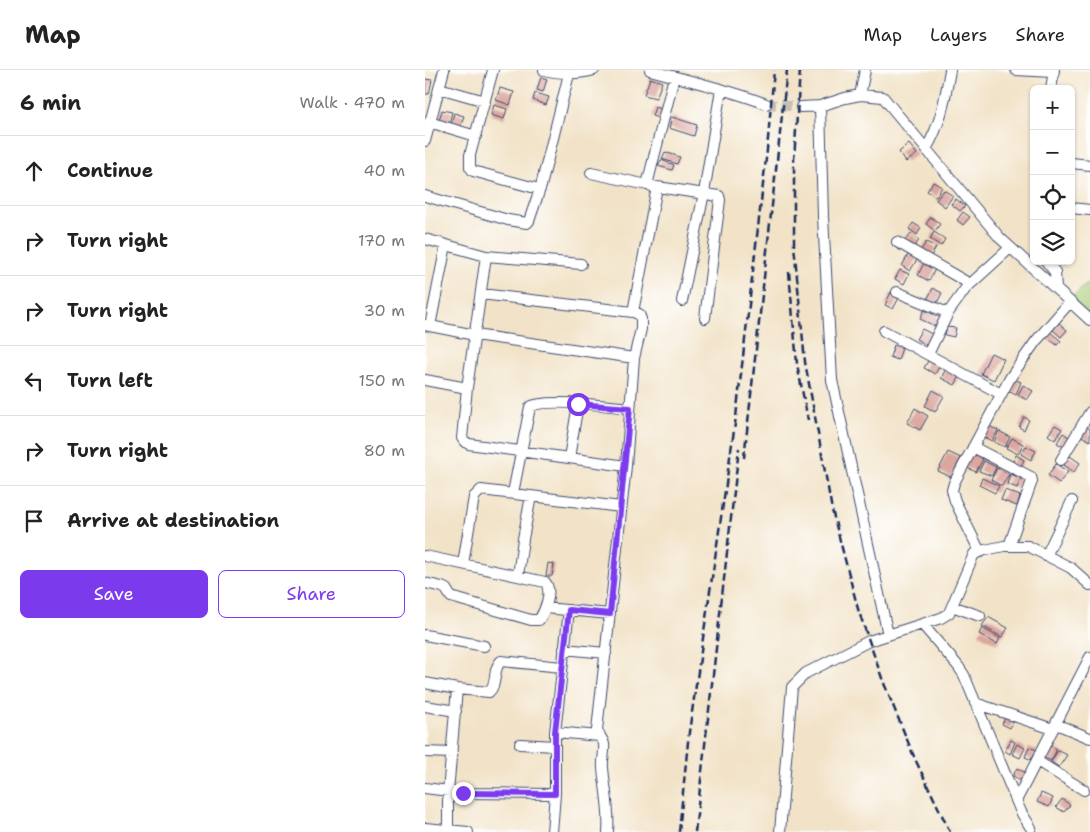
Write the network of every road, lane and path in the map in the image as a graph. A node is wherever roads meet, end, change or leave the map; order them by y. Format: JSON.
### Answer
{"nodes":[{"id":1,"x":444,"y":70,"type":"edge"},
{"id":2,"x":493,"y":70,"type":"edge"},
{"id":3,"x":544,"y":70,"type":"edge"},
{"id":4,"x":650,"y":70,"type":"edge"},
{"id":5,"x":865,"y":70,"type":"edge"},
{"id":6,"x":950,"y":70,"type":"edge"},
{"id":7,"x":1016,"y":70,"type":"edge"},
{"id":8,"x":590,"y":71,"type":"edge"},
{"id":9,"x":1054,"y":71,"type":"edge"},
{"id":10,"x":661,"y":72,"type":"edge"},
{"id":11,"x":569,"y":74,"type":"junction"},
{"id":12,"x":675,"y":77,"type":"junction"},
{"id":13,"x":1052,"y":85,"type":"edge"},
{"id":14,"x":439,"y":88,"type":"junction"},
{"id":15,"x":721,"y":89,"type":"junction"},
{"id":16,"x":860,"y":95,"type":"junction"},
{"id":17,"x":485,"y":102,"type":"junction"},
{"id":18,"x":766,"y":104,"type":"tunnel mouth"},
{"id":19,"x":820,"y":106,"type":"junction"},
{"id":20,"x":801,"y":107,"type":"tunnel mouth"},
{"id":21,"x":427,"y":126,"type":"edge"},
{"id":22,"x":475,"y":136,"type":"junction"},
{"id":23,"x":425,"y":141,"type":"edge"},
{"id":24,"x":926,"y":149,"type":"junction"},
{"id":25,"x":1075,"y":163,"type":"edge"},
{"id":26,"x":1090,"y":165,"type":"edge"},
{"id":27,"x":591,"y":173,"type":"dead end"},
{"id":28,"x":652,"y":186,"type":"junction"},
{"id":29,"x":539,"y":189,"type":"junction"},
{"id":30,"x":704,"y":193,"type":"junction"},
{"id":31,"x":425,"y":196,"type":"edge"},
{"id":32,"x":1075,"y":208,"type":"edge"},
{"id":33,"x":1090,"y":210,"type":"edge"},
{"id":34,"x":425,"y":239,"type":"edge"},
{"id":35,"x":897,"y":242,"type":"dead end"},
{"id":36,"x":446,"y":245,"type":"junction"},
{"id":37,"x":1010,"y":248,"type":"junction"},
{"id":38,"x":486,"y":256,"type":"junction"},
{"id":39,"x":581,"y":264,"type":"dead end"},
{"id":40,"x":1050,"y":265,"type":"edge"},
{"id":41,"x":971,"y":284,"type":"junction"},
{"id":42,"x":1056,"y":289,"type":"junction"},
{"id":43,"x":897,"y":292,"type":"dead end"},
{"id":44,"x":481,"y":294,"type":"junction"},
{"id":45,"x":682,"y":301,"type":"dead end"},
{"id":46,"x":1070,"y":302,"type":"junction"},
{"id":47,"x":633,"y":312,"type":"junction"},
{"id":48,"x":948,"y":313,"type":"junction"},
{"id":49,"x":705,"y":318,"type":"dead end"},
{"id":50,"x":1090,"y":320,"type":"edge"},
{"id":51,"x":427,"y":325,"type":"edge"},
{"id":52,"x":884,"y":331,"type":"dead end"},
{"id":53,"x":475,"y":335,"type":"junction"},
{"id":54,"x":928,"y":354,"type":"junction"},
{"id":55,"x":634,"y":358,"type":"junction"},
{"id":56,"x":425,"y":380,"type":"edge"},
{"id":57,"x":467,"y":388,"type":"junction"},
{"id":58,"x":1001,"y":394,"type":"junction"},
{"id":59,"x":578,"y":404,"type":"junction"},
{"id":60,"x":630,"y":408,"type":"junction"},
{"id":61,"x":1090,"y":412,"type":"edge"},
{"id":62,"x":973,"y":447,"type":"junction"},
{"id":63,"x":522,"y":452,"type":"junction"},
{"id":64,"x":569,"y":458,"type":"junction"},
{"id":65,"x":1061,"y":460,"type":"dead end"},
{"id":66,"x":626,"y":466,"type":"junction"},
{"id":67,"x":513,"y":493,"type":"junction"},
{"id":68,"x":531,"y":496,"type":"junction"},
{"id":69,"x":1071,"y":501,"type":"dead end"},
{"id":70,"x":621,"y":508,"type":"junction"},
{"id":71,"x":1009,"y":546,"type":"junction"},
{"id":72,"x":980,"y":552,"type":"junction"},
{"id":73,"x":425,"y":556,"type":"edge"},
{"id":74,"x":1046,"y":556,"type":"junction"},
{"id":75,"x":463,"y":564,"type":"junction"},
{"id":76,"x":518,"y":576,"type":"junction"},
{"id":77,"x":425,"y":584,"type":"edge"},
{"id":78,"x":1090,"y":585,"type":"edge"},
{"id":79,"x":952,"y":606,"type":"junction"},
{"id":80,"x":545,"y":608,"type":"junction"},
{"id":81,"x":569,"y":610,"type":"junction"},
{"id":82,"x":610,"y":614,"type":"junction"},
{"id":83,"x":980,"y":616,"type":"dead end"},
{"id":84,"x":922,"y":624,"type":"junction"},
{"id":85,"x":425,"y":635,"type":"edge"},
{"id":86,"x":888,"y":635,"type":"junction"},
{"id":87,"x":484,"y":646,"type":"dead end"},
{"id":88,"x":564,"y":649,"type":"junction"},
{"id":89,"x":606,"y":653,"type":"junction"},
{"id":90,"x":1089,"y":660,"type":"edge"},
{"id":91,"x":562,"y":668,"type":"junction"},
{"id":92,"x":425,"y":683,"type":"edge"},
{"id":93,"x":457,"y":689,"type":"junction"},
{"id":94,"x":975,"y":703,"type":"junction"},
{"id":95,"x":425,"y":706,"type":"edge"},
{"id":96,"x":455,"y":711,"type":"junction"},
{"id":97,"x":1055,"y":727,"type":"junction"},
{"id":98,"x":555,"y":732,"type":"junction"},
{"id":99,"x":599,"y":736,"type":"junction"},
{"id":100,"x":1090,"y":738,"type":"edge"},
{"id":101,"x":520,"y":744,"type":"dead end"},
{"id":102,"x":555,"y":746,"type":"junction"},
{"id":103,"x":425,"y":752,"type":"edge"},
{"id":104,"x":452,"y":753,"type":"junction"},
{"id":105,"x":1037,"y":761,"type":"junction"},
{"id":106,"x":425,"y":788,"type":"edge"},
{"id":107,"x":1084,"y":790,"type":"dead end"},
{"id":108,"x":448,"y":792,"type":"junction"},
{"id":109,"x":555,"y":794,"type":"junction"},
{"id":110,"x":1017,"y":799,"type":"junction"},
{"id":111,"x":425,"y":828,"type":"edge"},
{"id":112,"x":1031,"y":828,"type":"dead end"},
{"id":113,"x":448,"y":830,"type":"junction"},
{"id":114,"x":469,"y":832,"type":"edge"},
{"id":115,"x":552,"y":832,"type":"edge"},
{"id":116,"x":608,"y":832,"type":"edge"},
{"id":117,"x":780,"y":832,"type":"edge"}],
"edges":[{"from":1,"to":14,"type":"street"},
{"from":2,"to":17,"type":"street"},
{"from":3,"to":11,"type":"street"},
{"from":4,"to":10,"type":"street"},
{"from":5,"to":16,"type":"street"},
{"from":6,"to":24,"type":"street"},
{"from":7,"to":9,"type":"street"},
{"from":8,"to":11,"type":"street"},
{"from":9,"to":13,"type":"street"},
{"from":10,"to":12,"type":"street"},
{"from":11,"to":29,"type":"street"},
{"from":12,"to":15,"type":"street"},
{"from":12,"to":28,"type":"street"},
{"from":14,"to":17,"type":"street"},
{"from":14,"to":21,"type":"street"},
{"from":15,"to":18,"type":"street"},
{"from":15,"to":30,"type":"street"},
{"from":16,"to":19,"type":"street"},
{"from":16,"to":24,"type":"street"},
{"from":17,"to":22,"type":"street"},
{"from":19,"to":20,"type":"street"},
{"from":19,"to":86,"type":"street"},
{"from":21,"to":22,"type":"street"},
{"from":21,"to":23,"type":"street"},
{"from":22,"to":29,"type":"street"},
{"from":24,"to":37,"type":"street"},
{"from":25,"to":26,"type":"street"},
{"from":27,"to":28,"type":"street"},
{"from":28,"to":30,"type":"street"},
{"from":28,"to":47,"type":"street"},
{"from":29,"to":31,"type":"street"},
{"from":30,"to":45,"type":"street"},
{"from":30,"to":49,"type":"street"},
{"from":32,"to":33,"type":"street"},
{"from":34,"to":36,"type":"street"},
{"from":35,"to":41,"type":"street"},
{"from":36,"to":38,"type":"street"},
{"from":36,"to":51,"type":"street"},
{"from":37,"to":41,"type":"street"},
{"from":37,"to":42,"type":"street"},
{"from":38,"to":39,"type":"street"},
{"from":38,"to":44,"type":"street"},
{"from":40,"to":42,"type":"street"},
{"from":41,"to":48,"type":"street"},
{"from":42,"to":46,"type":"street"},
{"from":43,"to":48,"type":"street"},
{"from":44,"to":47,"type":"street"},
{"from":44,"to":53,"type":"street"},
{"from":46,"to":50,"type":"street"},
{"from":46,"to":58,"type":"street"},
{"from":47,"to":55,"type":"street"},
{"from":48,"to":54,"type":"street"},
{"from":51,"to":53,"type":"street"},
{"from":52,"to":54,"type":"street"},
{"from":53,"to":55,"type":"street"},
{"from":53,"to":57,"type":"street"},
{"from":54,"to":58,"type":"street"},
{"from":55,"to":60,"type":"street"},
{"from":56,"to":57,"type":"street"},
{"from":57,"to":63,"type":"street"},
{"from":58,"to":62,"type":"street"},
{"from":59,"to":60,"type":"street"},
{"from":59,"to":63,"type":"street"},
{"from":59,"to":64,"type":"street"},
{"from":60,"to":66,"type":"street"},
{"from":61,"to":65,"type":"street"},
{"from":62,"to":71,"type":"street"},
{"from":62,"to":72,"type":"street"},
{"from":63,"to":64,"type":"street"},
{"from":63,"to":67,"type":"street"},
{"from":64,"to":66,"type":"street"},
{"from":66,"to":70,"type":"street"},
{"from":67,"to":68,"type":"street"},
{"from":67,"to":75,"type":"street"},
{"from":68,"to":70,"type":"street"},
{"from":68,"to":76,"type":"street"},
{"from":69,"to":74,"type":"street"},
{"from":70,"to":82,"type":"street"},
{"from":71,"to":72,"type":"street"},
{"from":71,"to":74,"type":"street"},
{"from":72,"to":79,"type":"street"},
{"from":73,"to":75,"type":"street"},
{"from":74,"to":78,"type":"street"},
{"from":75,"to":76,"type":"street"},
{"from":76,"to":80,"type":"street"},
{"from":77,"to":80,"type":"street"},
{"from":79,"to":83,"type":"street"},
{"from":79,"to":84,"type":"street"},
{"from":80,"to":81,"type":"street"},
{"from":81,"to":82,"type":"street"},
{"from":81,"to":88,"type":"street"},
{"from":82,"to":89,"type":"street"},
{"from":84,"to":86,"type":"street"},
{"from":84,"to":94,"type":"street"},
{"from":85,"to":87,"type":"street"},
{"from":86,"to":117,"type":"street"},
{"from":88,"to":89,"type":"street"},
{"from":88,"to":91,"type":"street"},
{"from":89,"to":99,"type":"street"},
{"from":90,"to":97,"type":"street"},
{"from":91,"to":93,"type":"street"},
{"from":91,"to":98,"type":"street"},
{"from":92,"to":93,"type":"street"},
{"from":93,"to":96,"type":"street"},
{"from":94,"to":97,"type":"street"},
{"from":94,"to":110,"type":"street"},
{"from":95,"to":96,"type":"street"},
{"from":96,"to":104,"type":"street"},
{"from":97,"to":100,"type":"street"},
{"from":97,"to":105,"type":"street"},
{"from":98,"to":99,"type":"street"},
{"from":98,"to":102,"type":"street"},
{"from":99,"to":116,"type":"street"},
{"from":101,"to":102,"type":"street"},
{"from":102,"to":109,"type":"street"},
{"from":103,"to":104,"type":"street"},
{"from":104,"to":108,"type":"street"},
{"from":105,"to":107,"type":"street"},
{"from":105,"to":110,"type":"street"},
{"from":106,"to":108,"type":"street"},
{"from":108,"to":109,"type":"street"},
{"from":108,"to":113,"type":"street"},
{"from":109,"to":115,"type":"street"},
{"from":110,"to":112,"type":"street"},
{"from":111,"to":113,"type":"street"},
{"from":113,"to":114,"type":"street"}]}
